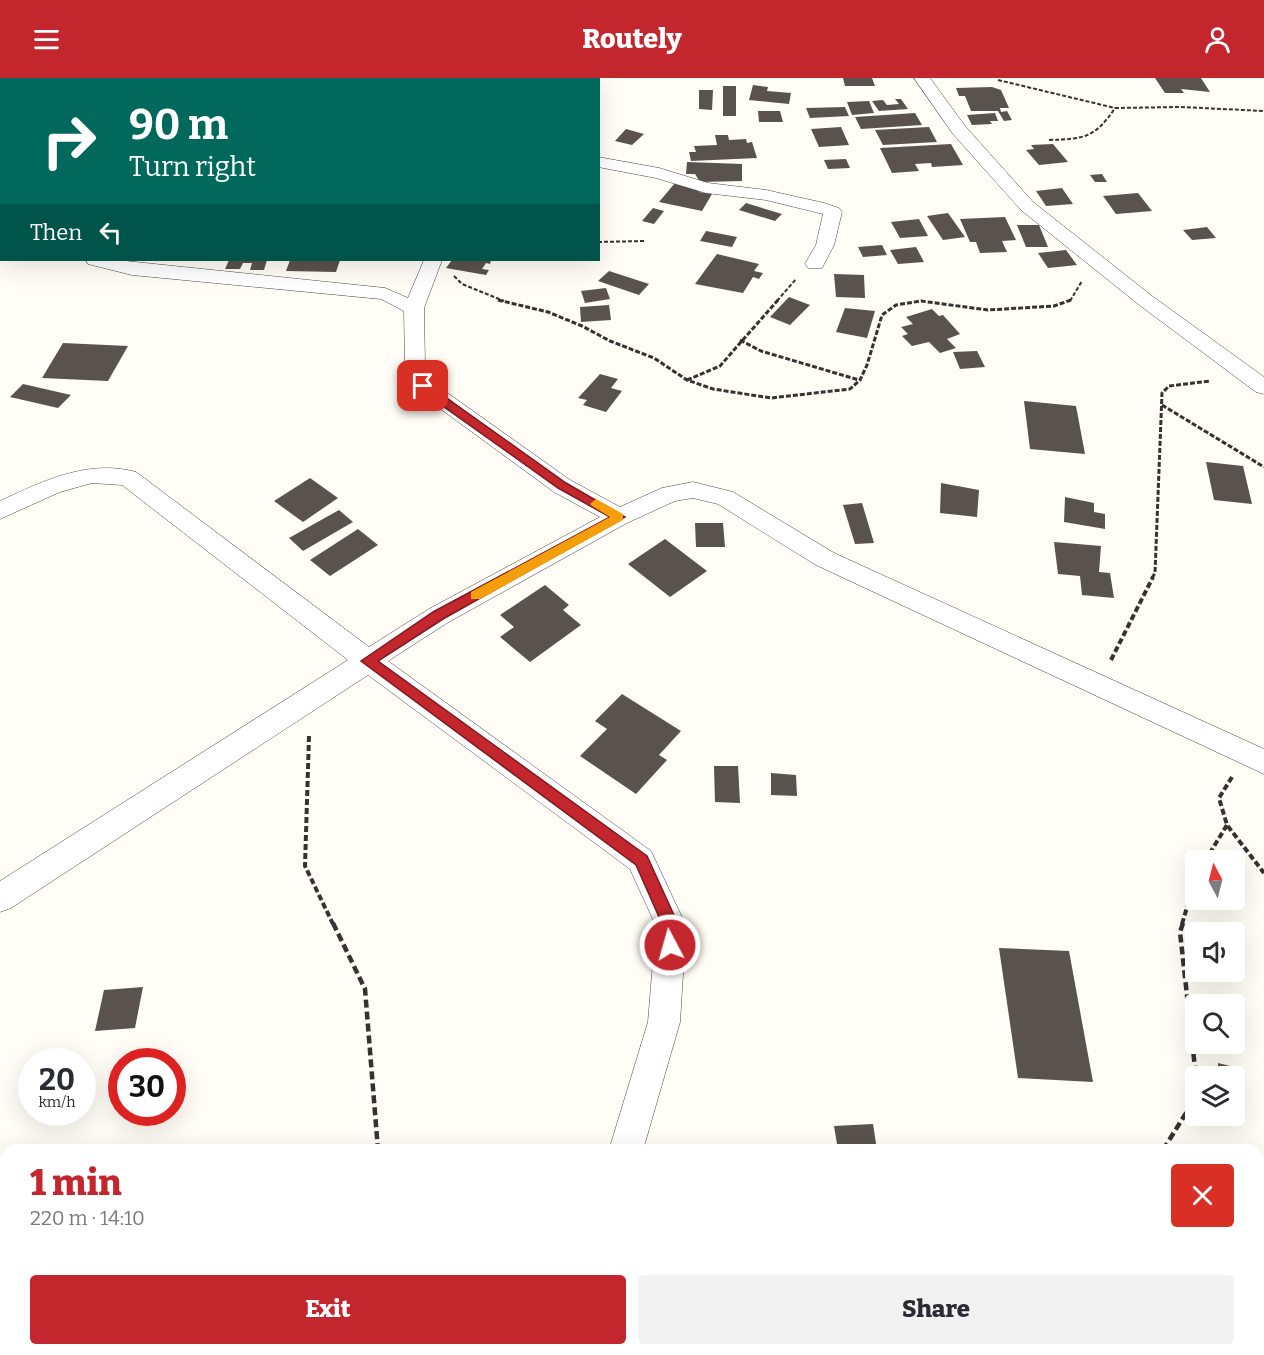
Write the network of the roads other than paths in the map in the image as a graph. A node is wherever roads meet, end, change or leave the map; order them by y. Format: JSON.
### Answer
{"nodes":[{"id":1,"x":922,"y":78,"type":"edge"},
{"id":2,"x":600,"y":162,"type":"edge"},
{"id":3,"x":99,"y":261,"type":"edge"},
{"id":4,"x":815,"y":264,"type":"road end"},
{"id":5,"x":441,"y":266,"type":"edge"},
{"id":6,"x":414,"y":308,"type":"junction"},
{"id":7,"x":1264,"y":387,"type":"edge"},
{"id":8,"x":0,"y":511,"type":"edge"},
{"id":9,"x":619,"y":517,"type":"junction"},
{"id":10,"x":368,"y":661,"type":"junction"},
{"id":11,"x":1255,"y":758,"type":"edge"},
{"id":12,"x":0,"y":898,"type":"edge"},
{"id":13,"x":628,"y":1144,"type":"edge"}],
"edges":[{"from":1,"to":7,"type":"street"},
{"from":2,"to":4,"type":"street"},
{"from":3,"to":6,"type":"street"},
{"from":5,"to":6,"type":"street"},
{"from":6,"to":9,"type":"street"},
{"from":8,"to":10,"type":"street"},
{"from":9,"to":10,"type":"street"},
{"from":9,"to":11,"type":"street"},
{"from":10,"to":12,"type":"street"},
{"from":10,"to":13,"type":"street"}]}
